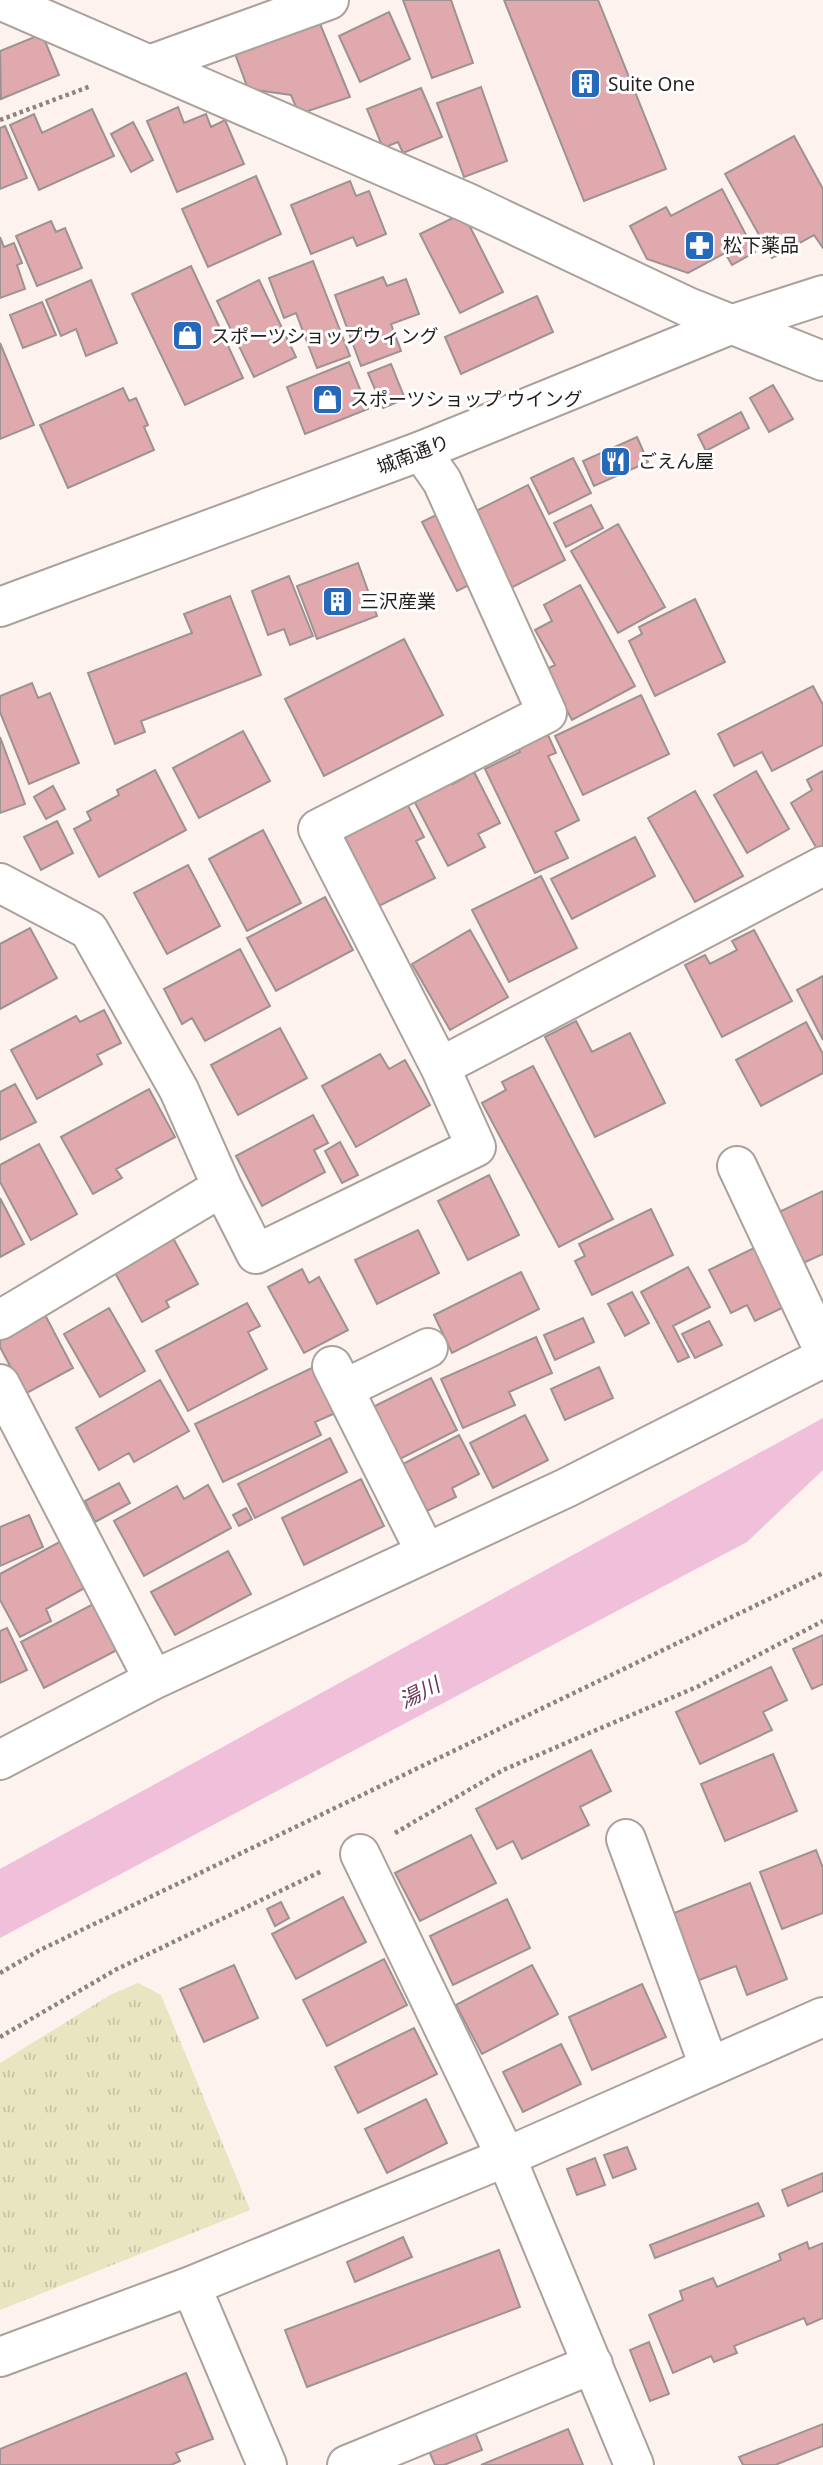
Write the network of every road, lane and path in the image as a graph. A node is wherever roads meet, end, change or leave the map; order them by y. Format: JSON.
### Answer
{"nodes":[{"id":1,"x":0,"y":0,"type":"edge"},
{"id":2,"x":329,"y":0,"type":"edge"},
{"id":3,"x":290,"y":7,"type":"edge"},
{"id":4,"x":56,"y":13,"type":"edge"},
{"id":5,"x":149,"y":65,"type":"junction"},
{"id":6,"x":0,"y":120,"type":"edge"},
{"id":7,"x":823,"y":296,"type":"edge"},
{"id":8,"x":730,"y":325,"type":"junction"},
{"id":9,"x":823,"y":361,"type":"edge"},
{"id":10,"x":421,"y":451,"type":"junction"},
{"id":11,"x":0,"y":607,"type":"edge"},
{"id":12,"x":823,"y":866,"type":"edge"},
{"id":13,"x":0,"y":883,"type":"edge"},
{"id":14,"x":440,"y":1067,"type":"junction"},
{"id":15,"x":737,"y":1166,"type":"dead end"},
{"id":16,"x":222,"y":1187,"type":"junction"},
{"id":17,"x":0,"y":1320,"type":"edge"},
{"id":18,"x":428,"y":1348,"type":"dead end"},
{"id":19,"x":823,"y":1349,"type":"edge"},
{"id":20,"x":823,"y":1358,"type":"edge"},
{"id":21,"x":0,"y":1384,"type":"edge"},
{"id":22,"x":426,"y":1553,"type":"junction"},
{"id":23,"x":823,"y":1573,"type":"edge"},
{"id":24,"x":823,"y":1620,"type":"edge"},
{"id":25,"x":146,"y":1665,"type":"dead end"},
{"id":26,"x":0,"y":1760,"type":"edge"},
{"id":27,"x":626,"y":1839,"type":"dead end"},
{"id":28,"x":360,"y":1854,"type":"junction"},
{"id":29,"x":0,"y":1973,"type":"edge"},
{"id":30,"x":823,"y":2017,"type":"edge"},
{"id":31,"x":0,"y":2037,"type":"edge"},
{"id":32,"x":709,"y":2066,"type":"junction"},
{"id":33,"x":506,"y":2157,"type":"junction"},
{"id":34,"x":191,"y":2286,"type":"junction"},
{"id":35,"x":0,"y":2357,"type":"edge"},
{"id":36,"x":593,"y":2364,"type":"junction"},
{"id":37,"x":267,"y":2465,"type":"edge"},
{"id":38,"x":347,"y":2465,"type":"edge"},
{"id":39,"x":634,"y":2465,"type":"edge"}],
"edges":[{"from":1,"to":4,"type":"street"},
{"from":2,"to":3,"type":"street"},
{"from":3,"to":5,"type":"street"},
{"from":4,"to":5,"type":"street"},
{"from":5,"to":6,"type":"path"},
{"from":5,"to":8,"type":"street"},
{"from":7,"to":8,"type":"street","name":"城南通り"},
{"from":8,"to":9,"type":"street"},
{"from":8,"to":10,"type":"street","name":"城南通り"},
{"from":10,"to":11,"type":"street","name":"城南通り"},
{"from":10,"to":14,"type":"street"},
{"from":12,"to":14,"type":"street"},
{"from":13,"to":16,"type":"street"},
{"from":14,"to":16,"type":"street"},
{"from":15,"to":19,"type":"street"},
{"from":16,"to":17,"type":"street"},
{"from":18,"to":22,"type":"street"},
{"from":20,"to":22,"type":"street"},
{"from":21,"to":25,"type":"street"},
{"from":22,"to":26,"type":"street"},
{"from":23,"to":29,"type":"path"},
{"from":24,"to":28,"type":"path"},
{"from":27,"to":32,"type":"street"},
{"from":28,"to":31,"type":"path"},
{"from":28,"to":33,"type":"street"},
{"from":30,"to":32,"type":"street"},
{"from":32,"to":33,"type":"street"},
{"from":33,"to":34,"type":"street"},
{"from":33,"to":36,"type":"street"},
{"from":34,"to":35,"type":"street"},
{"from":34,"to":37,"type":"street"},
{"from":36,"to":38,"type":"street"},
{"from":36,"to":39,"type":"street"}]}
